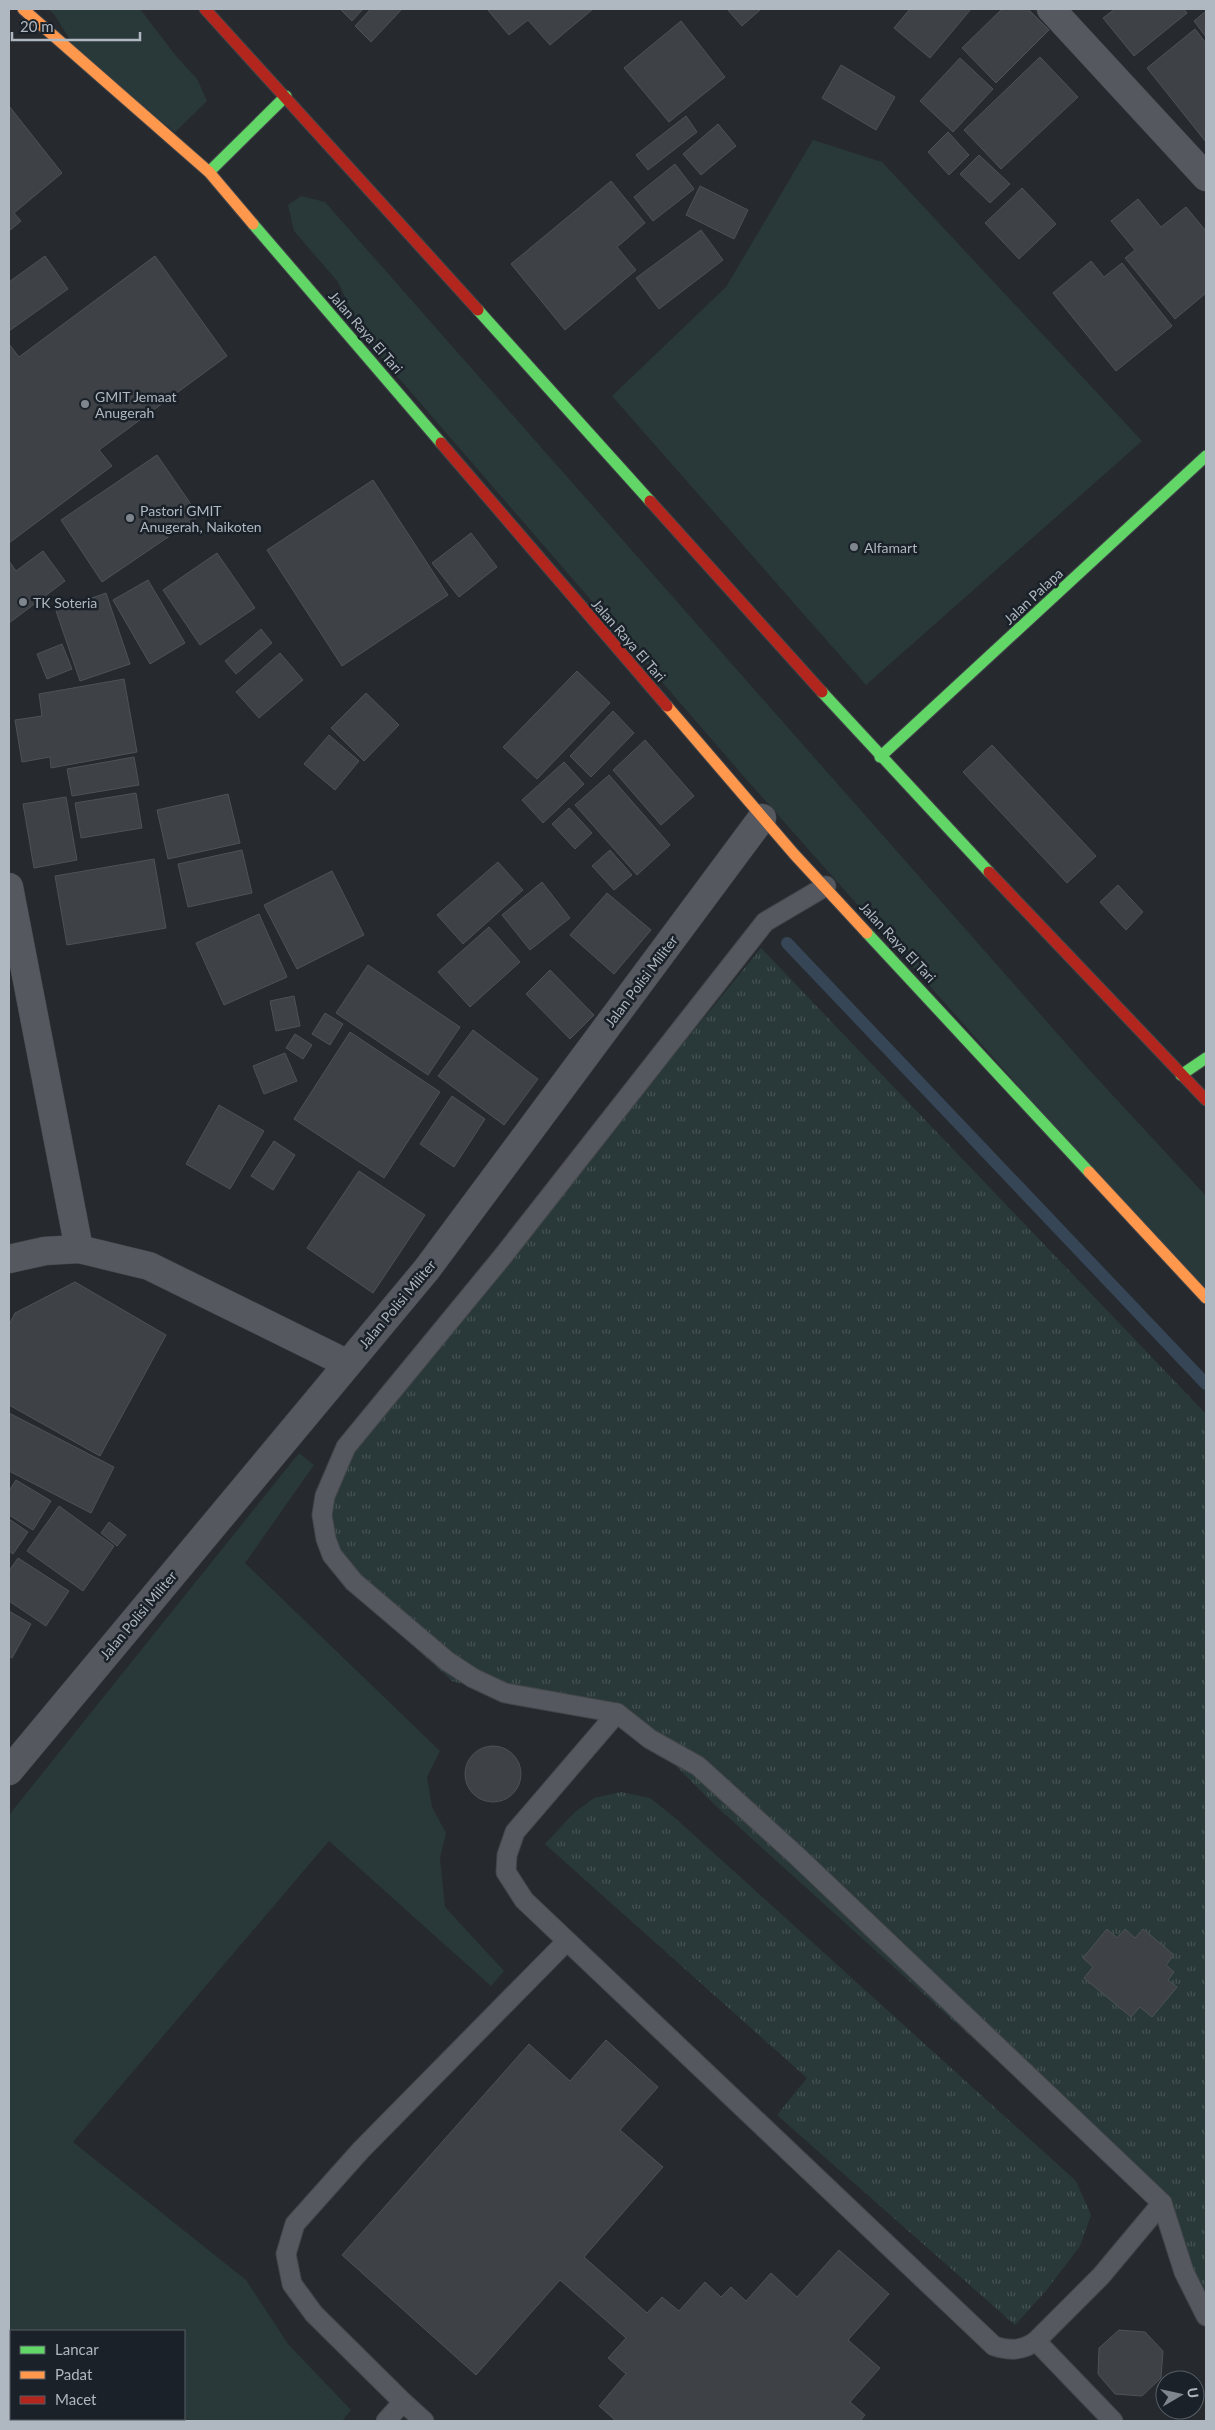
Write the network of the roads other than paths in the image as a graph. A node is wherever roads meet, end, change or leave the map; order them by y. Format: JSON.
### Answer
{"nodes":[{"id":1,"x":23,"y":9,"type":"edge"},
{"id":2,"x":205,"y":9,"type":"edge"},
{"id":3,"x":1051,"y":9,"type":"edge"},
{"id":4,"x":286,"y":96,"type":"junction"},
{"id":5,"x":209,"y":172,"type":"junction"},
{"id":6,"x":1206,"y":177,"type":"edge"},
{"id":7,"x":1206,"y":456,"type":"edge"},
{"id":8,"x":880,"y":757,"type":"junction"},
{"id":9,"x":762,"y":818,"type":"junction"},
{"id":10,"x":826,"y":886,"type":"junction"},
{"id":11,"x":9,"y":887,"type":"edge"},
{"id":12,"x":1206,"y":1058,"type":"edge"},
{"id":13,"x":1182,"y":1075,"type":"junction"},
{"id":14,"x":1206,"y":1100,"type":"edge"},
{"id":15,"x":80,"y":1249,"type":"junction"},
{"id":16,"x":9,"y":1259,"type":"edge"},
{"id":17,"x":1206,"y":1298,"type":"edge"},
{"id":18,"x":346,"y":1364,"type":"junction"},
{"id":19,"x":617,"y":1712,"type":"junction"},
{"id":20,"x":9,"y":1772,"type":"edge"},
{"id":21,"x":567,"y":1941,"type":"junction"},
{"id":22,"x":1162,"y":2204,"type":"junction"},
{"id":23,"x":1206,"y":2316,"type":"edge"},
{"id":24,"x":1036,"y":2341,"type":"junction"},
{"id":25,"x":403,"y":2402,"type":"junction"},
{"id":26,"x":386,"y":2421,"type":"edge"},
{"id":27,"x":424,"y":2421,"type":"edge"},
{"id":28,"x":1113,"y":2421,"type":"edge"}],
"edges":[{"from":1,"to":5,"type":"main road","name":"Jalan Raya El Tari"},
{"from":2,"to":4,"type":"main road"},
{"from":3,"to":6,"type":"street"},
{"from":4,"to":5,"type":"main road"},
{"from":4,"to":8,"type":"main road"},
{"from":5,"to":9,"type":"main road","name":"Jalan Raya El Tari"},
{"from":7,"to":8,"type":"main road","name":"Jalan Palapa"},
{"from":8,"to":13,"type":"main road"},
{"from":9,"to":10,"type":"main road","name":"Jalan Raya El Tari"},
{"from":9,"to":18,"type":"street","name":"Jalan Polisi Militer"},
{"from":10,"to":17,"type":"main road","name":"Jalan Raya El Tari"},
{"from":10,"to":19,"type":"lane"},
{"from":11,"to":15,"type":"street"},
{"from":12,"to":13,"type":"main road"},
{"from":13,"to":14,"type":"main road"},
{"from":15,"to":16,"type":"street"},
{"from":15,"to":18,"type":"street"},
{"from":18,"to":20,"type":"street","name":"Jalan Polisi Militer"},
{"from":19,"to":21,"type":"lane"},
{"from":19,"to":22,"type":"lane"},
{"from":21,"to":24,"type":"lane"},
{"from":21,"to":25,"type":"lane"},
{"from":22,"to":23,"type":"lane"},
{"from":22,"to":24,"type":"lane"},
{"from":24,"to":28,"type":"lane"},
{"from":25,"to":26,"type":"lane"},
{"from":25,"to":27,"type":"lane"}]}
